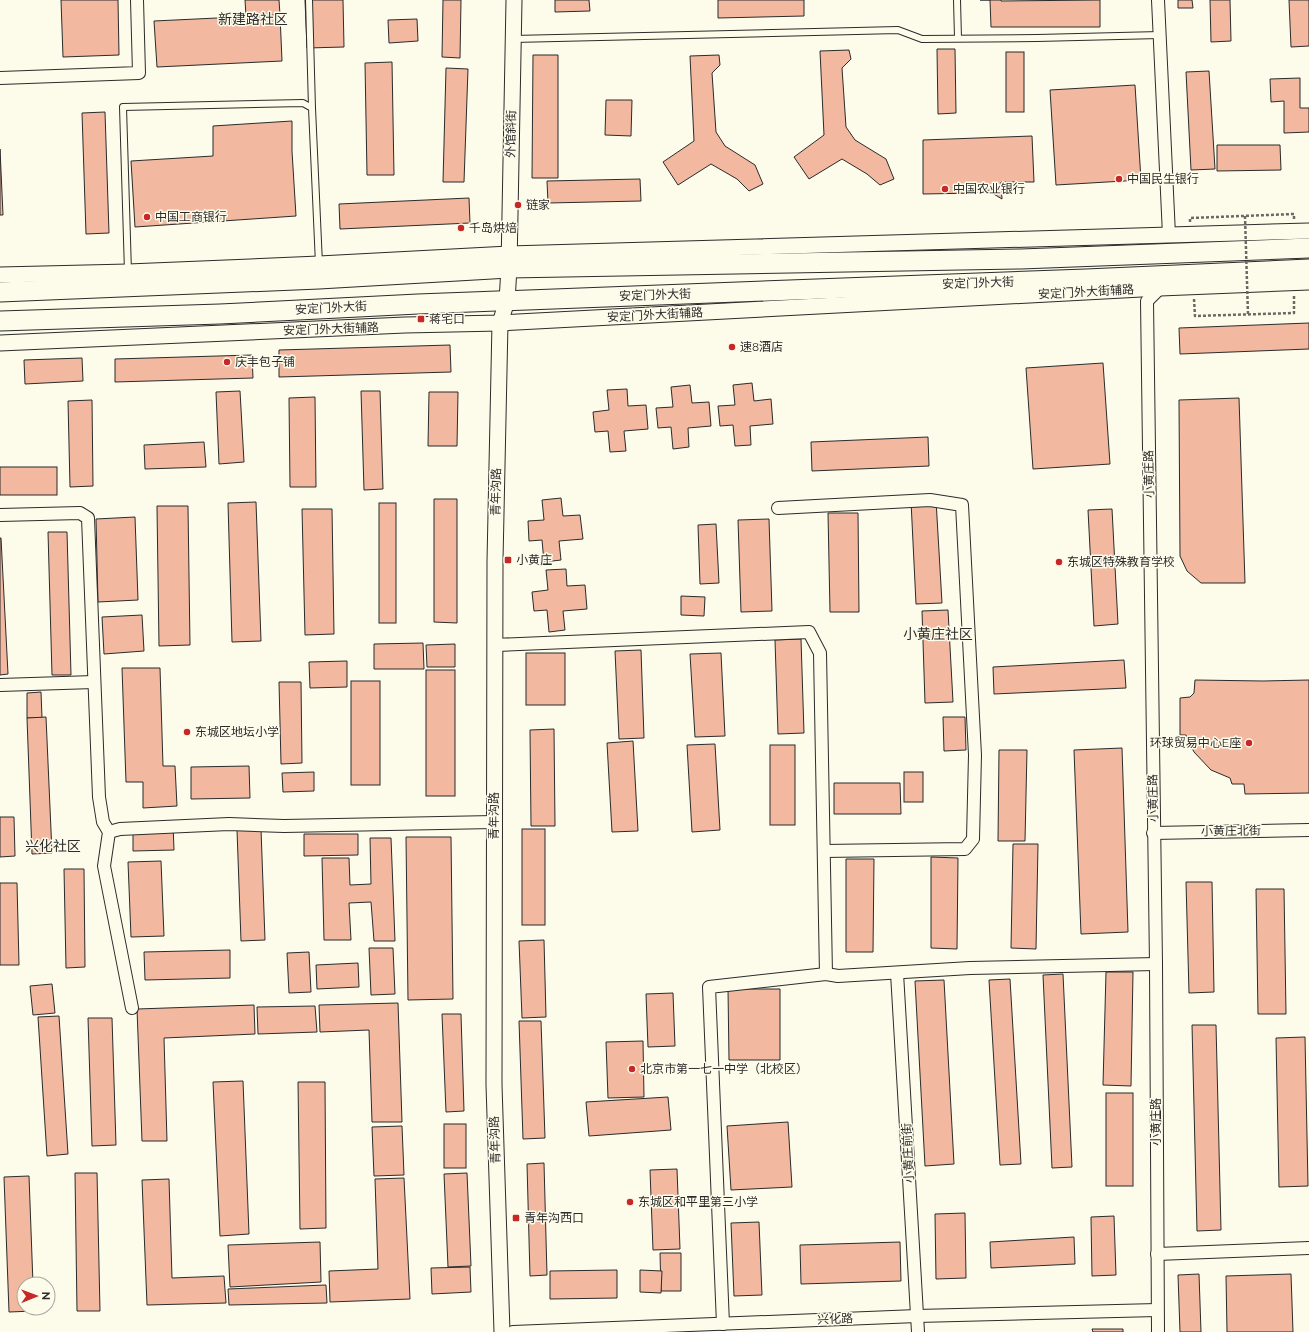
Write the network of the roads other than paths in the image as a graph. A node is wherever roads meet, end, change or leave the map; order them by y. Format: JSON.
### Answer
{"nodes":[{"id":1,"x":136,"y":0,"type":"edge"},
{"id":2,"x":309,"y":0,"type":"edge"},
{"id":3,"x":514,"y":0,"type":"edge"},
{"id":4,"x":958,"y":0,"type":"edge"},
{"id":5,"x":1158,"y":0,"type":"edge"},
{"id":6,"x":1160,"y":35,"type":"junction"},
{"id":7,"x":958,"y":38,"type":"junction"},
{"id":8,"x":513,"y":39,"type":"junction"},
{"id":9,"x":0,"y":78,"type":"edge"},
{"id":10,"x":312,"y":108,"type":"junction"},
{"id":11,"x":1309,"y":231,"type":"edge"},
{"id":12,"x":1169,"y":244,"type":"junction"},
{"id":13,"x":1309,"y":248,"type":"edge"},
{"id":14,"x":509,"y":261,"type":"junction"},
{"id":15,"x":1309,"y":269,"type":"edge"},
{"id":16,"x":319,"y":272,"type":"junction"},
{"id":17,"x":0,"y":275,"type":"edge"},
{"id":18,"x":128,"y":279,"type":"junction"},
{"id":19,"x":1166,"y":281,"type":"junction"},
{"id":20,"x":1302,"y":283,"type":"edge"},
{"id":21,"x":0,"y":292,"type":"edge"},
{"id":22,"x":506,"y":301,"type":"junction"},
{"id":23,"x":379,"y":306,"type":"junction"},
{"id":24,"x":0,"y":321,"type":"edge"},
{"id":25,"x":500,"y":323,"type":"junction"},
{"id":26,"x":405,"y":326,"type":"junction"},
{"id":27,"x":0,"y":343,"type":"edge"},
{"id":28,"x":778,"y":508,"type":"dead end"},
{"id":29,"x":0,"y":515,"type":"edge"},
{"id":30,"x":495,"y":645,"type":"junction"},
{"id":31,"x":94,"y":682,"type":"junction"},
{"id":32,"x":0,"y":685,"type":"edge"},
{"id":33,"x":494,"y":822,"type":"junction"},
{"id":34,"x":1309,"y":830,"type":"edge"},
{"id":35,"x":109,"y":832,"type":"junction"},
{"id":36,"x":1154,"y":832,"type":"junction"},
{"id":37,"x":824,"y":851,"type":"junction"},
{"id":38,"x":1156,"y":964,"type":"junction"},
{"id":39,"x":897,"y":973,"type":"junction"},
{"id":40,"x":826,"y":974,"type":"junction"},
{"id":41,"x":132,"y":1008,"type":"dead end"},
{"id":42,"x":1309,"y":1248,"type":"edge"},
{"id":43,"x":1157,"y":1254,"type":"junction"},
{"id":44,"x":1157,"y":1310,"type":"junction"},
{"id":45,"x":917,"y":1316,"type":"junction"},
{"id":46,"x":723,"y":1324,"type":"junction"},
{"id":47,"x":502,"y":1332,"type":"edge"},
{"id":48,"x":514,"y":1332,"type":"edge"},
{"id":49,"x":918,"y":1332,"type":"edge"},
{"id":50,"x":1158,"y":1332,"type":"edge"}],
"edges":[{"from":1,"to":9,"type":"street"},
{"from":2,"to":10,"type":"lane"},
{"from":3,"to":8,"type":"street","name":"外馆斜街"},
{"from":4,"to":7,"type":"lane"},
{"from":5,"to":6,"type":"street"},
{"from":6,"to":7,"type":"lane"},
{"from":6,"to":12,"type":"street"},
{"from":7,"to":8,"type":"lane"},
{"from":8,"to":14,"type":"street","name":"外馆斜街"},
{"from":10,"to":16,"type":"lane"},
{"from":10,"to":18,"type":"lane"},
{"from":11,"to":12,"type":"street"},
{"from":12,"to":13,"type":"main road","name":"安定门外大街"},
{"from":12,"to":14,"type":"main road","name":"安定门外大街"},
{"from":14,"to":16,"type":"main road","name":"安定门外大街"},
{"from":14,"to":22,"type":"street","name":"外馆斜街"},
{"from":15,"to":19,"type":"main road","name":"安定门外大街"},
{"from":16,"to":18,"type":"main road","name":"安定门外大街"},
{"from":17,"to":18,"type":"street"},
{"from":18,"to":21,"type":"main road","name":"安定门外大街"},
{"from":19,"to":20,"type":"street","name":"安定门外大街辅路"},
{"from":19,"to":22,"type":"main road","name":"安定门外大街"},
{"from":19,"to":25,"type":"street","name":"安定门外大街辅路"},
{"from":19,"to":36,"type":"street","name":"小黄庄路"},
{"from":22,"to":23,"type":"main road","name":"安定门外大街"},
{"from":22,"to":25,"type":"street","name":"青年沟路"},
{"from":23,"to":24,"type":"main road","name":"安定门外大街"},
{"from":23,"to":26,"type":"street"},
{"from":25,"to":26,"type":"street","name":"安定门外大街辅路"},
{"from":25,"to":30,"type":"street","name":"青年沟路"},
{"from":26,"to":27,"type":"street","name":"安定门外大街辅路"},
{"from":28,"to":37,"type":"street"},
{"from":29,"to":31,"type":"street"},
{"from":30,"to":33,"type":"street","name":"青年沟路"},
{"from":30,"to":37,"type":"street"},
{"from":31,"to":32,"type":"street"},
{"from":31,"to":35,"type":"street"},
{"from":33,"to":35,"type":"street"},
{"from":33,"to":47,"type":"street","name":"青年沟路"},
{"from":34,"to":36,"type":"street","name":"小黄庄北街"},
{"from":35,"to":41,"type":"street"},
{"from":36,"to":38,"type":"street","name":"小黄庄路"},
{"from":37,"to":40,"type":"street"},
{"from":38,"to":39,"type":"street"},
{"from":38,"to":43,"type":"street","name":"小黄庄路"},
{"from":39,"to":40,"type":"street"},
{"from":39,"to":45,"type":"street","name":"小黄庄前街"},
{"from":40,"to":46,"type":"street"},
{"from":42,"to":43,"type":"street"},
{"from":43,"to":44,"type":"street","name":"小黄庄路"},
{"from":44,"to":45,"type":"street","name":"兴化路"},
{"from":44,"to":50,"type":"street","name":"小黄庄路"},
{"from":45,"to":46,"type":"street","name":"兴化路"},
{"from":45,"to":49,"type":"street","name":"小黄庄前街"},
{"from":46,"to":48,"type":"street","name":"兴化路"}]}
